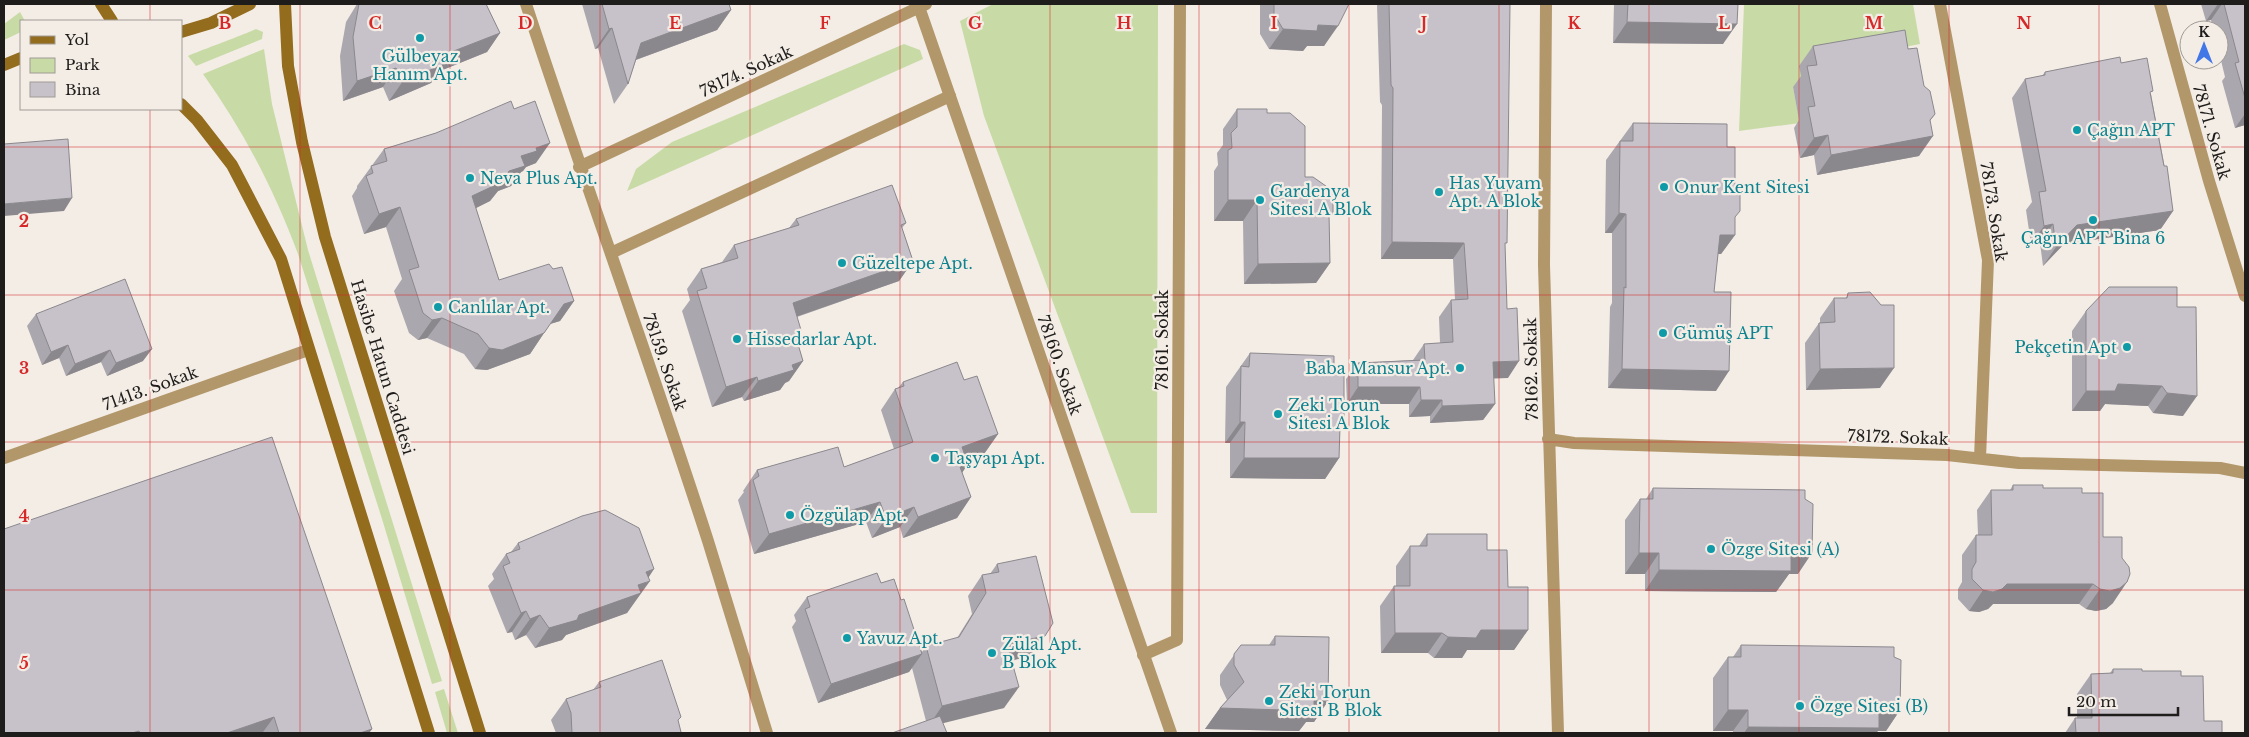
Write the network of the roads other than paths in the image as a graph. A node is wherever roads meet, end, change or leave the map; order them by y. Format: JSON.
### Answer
{"nodes":[{"id":1,"x":101,"y":4,"type":"edge"},
{"id":2,"x":250,"y":4,"type":"edge"},
{"id":3,"x":285,"y":4,"type":"edge"},
{"id":4,"x":526,"y":4,"type":"edge"},
{"id":5,"x":1180,"y":4,"type":"edge"},
{"id":6,"x":1546,"y":4,"type":"edge"},
{"id":7,"x":1940,"y":4,"type":"edge"},
{"id":8,"x":2160,"y":4,"type":"edge"},
{"id":9,"x":922,"y":5,"type":"edge"},
{"id":10,"x":111,"y":20,"type":"edge"},
{"id":11,"x":182,"y":32,"type":"edge"},
{"id":12,"x":20,"y":58,"type":"edge"},
{"id":13,"x":4,"y":65,"type":"edge"},
{"id":14,"x":950,"y":96,"type":"junction"},
{"id":15,"x":182,"y":105,"type":"edge"},
{"id":16,"x":579,"y":167,"type":"junction"},
{"id":17,"x":611,"y":253,"type":"junction"},
{"id":18,"x":2245,"y":296,"type":"edge"},
{"id":19,"x":308,"y":350,"type":"junction"},
{"id":20,"x":1548,"y":438,"type":"junction"},
{"id":21,"x":4,"y":458,"type":"edge"},
{"id":22,"x":1980,"y":458,"type":"junction"},
{"id":23,"x":2245,"y":473,"type":"edge"},
{"id":24,"x":1144,"y":655,"type":"junction"},
{"id":25,"x":429,"y":733,"type":"edge"},
{"id":26,"x":480,"y":733,"type":"edge"},
{"id":27,"x":767,"y":733,"type":"edge"},
{"id":28,"x":1171,"y":733,"type":"edge"},
{"id":29,"x":1558,"y":733,"type":"edge"}],
"edges":[{"from":1,"to":10,"type":"main road"},
{"from":2,"to":11,"type":"main road"},
{"from":3,"to":26,"type":"main road","name":"Hasibe Hatun Caddesi"},
{"from":4,"to":16,"type":"street","name":"78159. Sokak"},
{"from":5,"to":24,"type":"street","name":"78161. Sokak"},
{"from":6,"to":20,"type":"street","name":"78162. Sokak"},
{"from":7,"to":22,"type":"street","name":"78173. Sokak"},
{"from":8,"to":18,"type":"street","name":"78171. Sokak"},
{"from":9,"to":14,"type":"street","name":"78160. Sokak"},
{"from":9,"to":16,"type":"street","name":"78174. Sokak"},
{"from":12,"to":13,"type":"main road"},
{"from":14,"to":17,"type":"street"},
{"from":14,"to":24,"type":"street","name":"78160. Sokak"},
{"from":15,"to":19,"type":"main road"},
{"from":16,"to":17,"type":"street","name":"78159. Sokak"},
{"from":17,"to":27,"type":"street","name":"78159. Sokak"},
{"from":19,"to":21,"type":"street","name":"71413. Sokak"},
{"from":19,"to":25,"type":"main road"},
{"from":20,"to":22,"type":"street","name":"78172. Sokak"},
{"from":20,"to":29,"type":"street","name":"78162. Sokak"},
{"from":22,"to":23,"type":"street","name":"78172. Sokak"},
{"from":24,"to":28,"type":"street","name":"78160. Sokak"}]}
